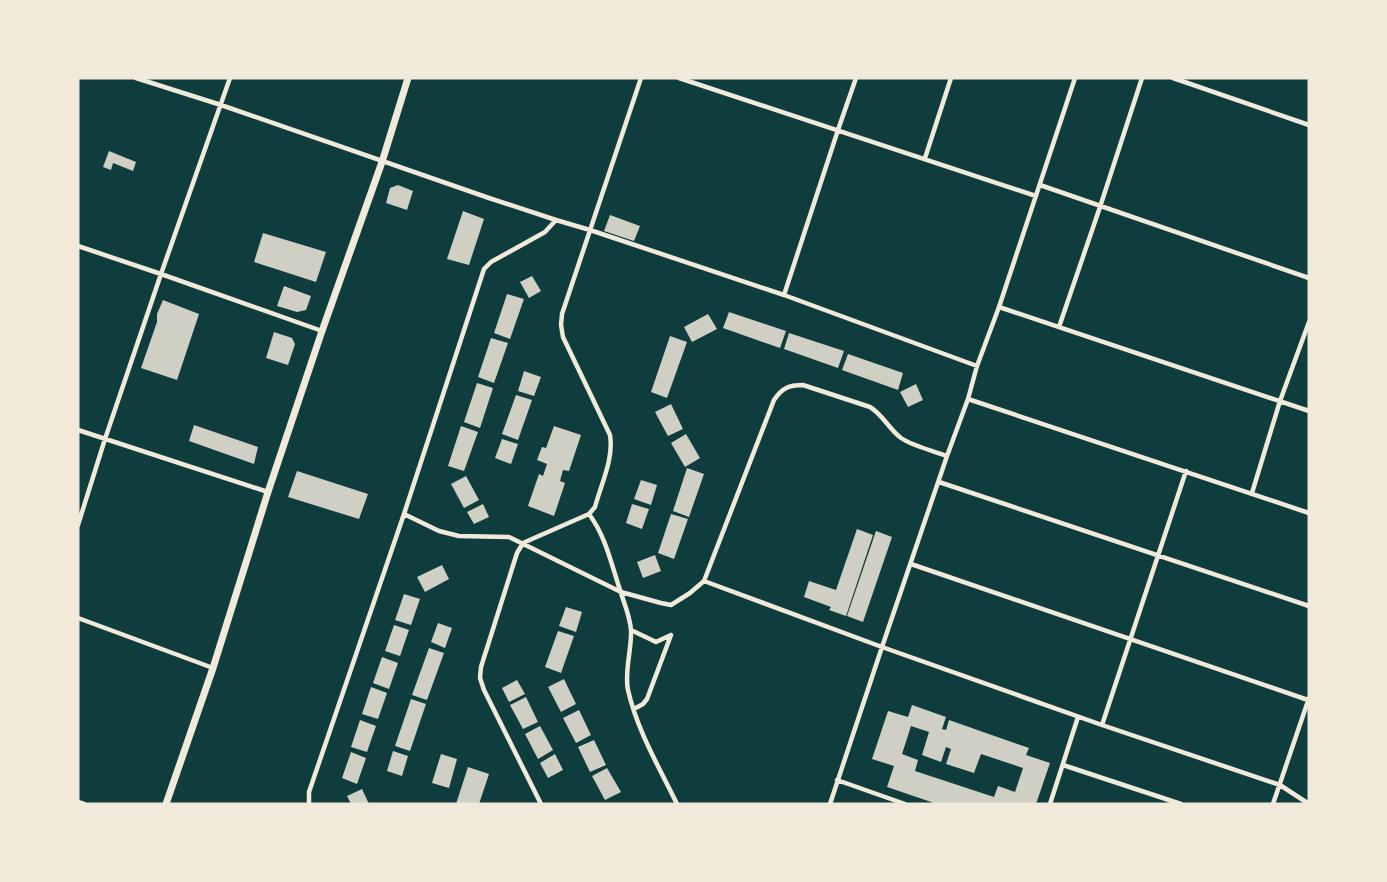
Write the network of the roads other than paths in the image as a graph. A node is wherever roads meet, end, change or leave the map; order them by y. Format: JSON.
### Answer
{"nodes":[{"id":1,"x":136,"y":78,"type":"edge"},
{"id":2,"x":230,"y":78,"type":"edge"},
{"id":3,"x":408,"y":78,"type":"edge"},
{"id":4,"x":641,"y":78,"type":"edge"},
{"id":5,"x":679,"y":78,"type":"edge"},
{"id":6,"x":856,"y":78,"type":"edge"},
{"id":7,"x":951,"y":78,"type":"edge"},
{"id":8,"x":1076,"y":78,"type":"edge"},
{"id":9,"x":1142,"y":78,"type":"edge"},
{"id":10,"x":1173,"y":78,"type":"edge"},
{"id":11,"x":221,"y":105,"type":"junction"},
{"id":12,"x":1309,"y":125,"type":"edge"},
{"id":13,"x":838,"y":130,"type":"junction"},
{"id":14,"x":925,"y":159,"type":"junction"},
{"id":15,"x":382,"y":162,"type":"junction"},
{"id":16,"x":1040,"y":185,"type":"junction"},
{"id":17,"x":1036,"y":196,"type":"junction"},
{"id":18,"x":1100,"y":207,"type":"junction"},
{"id":19,"x":556,"y":220,"type":"junction"},
{"id":20,"x":590,"y":230,"type":"junction"},
{"id":21,"x":78,"y":246,"type":"edge"},
{"id":22,"x":161,"y":274,"type":"junction"},
{"id":23,"x":1309,"y":278,"type":"edge"},
{"id":24,"x":784,"y":295,"type":"junction"},
{"id":25,"x":999,"y":307,"type":"junction"},
{"id":26,"x":1309,"y":322,"type":"edge"},
{"id":27,"x":1059,"y":327,"type":"junction"},
{"id":28,"x":322,"y":331,"type":"junction"},
{"id":29,"x":977,"y":366,"type":"junction"},
{"id":30,"x":968,"y":399,"type":"junction"},
{"id":31,"x":1280,"y":401,"type":"junction"},
{"id":32,"x":1309,"y":411,"type":"edge"},
{"id":33,"x":78,"y":430,"type":"edge"},
{"id":34,"x":105,"y":439,"type":"junction"},
{"id":35,"x":947,"y":456,"type":"junction"},
{"id":36,"x":1186,"y":471,"type":"junction"},
{"id":37,"x":939,"y":482,"type":"junction"},
{"id":38,"x":268,"y":492,"type":"junction"},
{"id":39,"x":1251,"y":493,"type":"junction"},
{"id":40,"x":1309,"y":513,"type":"edge"},
{"id":41,"x":404,"y":514,"type":"junction"},
{"id":42,"x":589,"y":514,"type":"junction"},
{"id":43,"x":78,"y":525,"type":"edge"},
{"id":44,"x":523,"y":543,"type":"junction"},
{"id":45,"x":1158,"y":555,"type":"junction"},
{"id":46,"x":911,"y":564,"type":"junction"},
{"id":47,"x":704,"y":581,"type":"junction"},
{"id":48,"x":621,"y":592,"type":"junction"},
{"id":49,"x":1309,"y":606,"type":"edge"},
{"id":50,"x":78,"y":618,"type":"edge"},
{"id":51,"x":631,"y":630,"type":"junction"},
{"id":52,"x":1131,"y":639,"type":"junction"},
{"id":53,"x":882,"y":647,"type":"junction"},
{"id":54,"x":213,"y":668,"type":"junction"},
{"id":55,"x":1309,"y":698,"type":"edge"},
{"id":56,"x":634,"y":709,"type":"junction"},
{"id":57,"x":1078,"y":717,"type":"junction"},
{"id":58,"x":1102,"y":725,"type":"junction"},
{"id":59,"x":1063,"y":765,"type":"junction"},
{"id":60,"x":837,"y":780,"type":"junction"},
{"id":61,"x":1280,"y":785,"type":"junction"},
{"id":62,"x":78,"y":802,"type":"edge"},
{"id":63,"x":84,"y":804,"type":"edge"},
{"id":64,"x":166,"y":804,"type":"edge"},
{"id":65,"x":309,"y":804,"type":"edge"},
{"id":66,"x":541,"y":804,"type":"edge"},
{"id":67,"x":677,"y":804,"type":"edge"},
{"id":68,"x":830,"y":804,"type":"edge"},
{"id":69,"x":905,"y":804,"type":"edge"},
{"id":70,"x":1050,"y":804,"type":"edge"},
{"id":71,"x":1181,"y":804,"type":"edge"},
{"id":72,"x":1273,"y":804,"type":"edge"},
{"id":73,"x":1309,"y":804,"type":"edge"}],
"edges":[{"from":1,"to":11,"type":"street"},
{"from":2,"to":11,"type":"street"},
{"from":3,"to":15,"type":"main road"},
{"from":4,"to":20,"type":"street"},
{"from":5,"to":13,"type":"street"},
{"from":6,"to":13,"type":"street"},
{"from":7,"to":14,"type":"street"},
{"from":8,"to":16,"type":"street"},
{"from":9,"to":18,"type":"street"},
{"from":10,"to":12,"type":"street"},
{"from":11,"to":15,"type":"street"},
{"from":11,"to":22,"type":"street"},
{"from":13,"to":14,"type":"street"},
{"from":13,"to":24,"type":"street"},
{"from":14,"to":17,"type":"street"},
{"from":15,"to":19,"type":"street"},
{"from":15,"to":28,"type":"main road"},
{"from":16,"to":17,"type":"street"},
{"from":16,"to":18,"type":"street"},
{"from":17,"to":25,"type":"street"},
{"from":18,"to":23,"type":"street"},
{"from":18,"to":27,"type":"street"},
{"from":19,"to":20,"type":"street"},
{"from":19,"to":41,"type":"street"},
{"from":20,"to":24,"type":"street"},
{"from":20,"to":42,"type":"street"},
{"from":21,"to":22,"type":"street"},
{"from":22,"to":28,"type":"street"},
{"from":22,"to":34,"type":"street"},
{"from":24,"to":29,"type":"street"},
{"from":25,"to":27,"type":"street"},
{"from":25,"to":29,"type":"street"},
{"from":26,"to":31,"type":"street"},
{"from":27,"to":31,"type":"street"},
{"from":28,"to":38,"type":"main road"},
{"from":29,"to":30,"type":"street"},
{"from":30,"to":35,"type":"street"},
{"from":30,"to":36,"type":"street"},
{"from":31,"to":32,"type":"street"},
{"from":31,"to":39,"type":"street"},
{"from":33,"to":34,"type":"street"},
{"from":34,"to":38,"type":"street"},
{"from":34,"to":43,"type":"street"},
{"from":35,"to":37,"type":"street"},
{"from":35,"to":47,"type":"street"},
{"from":36,"to":39,"type":"street"},
{"from":36,"to":45,"type":"street"},
{"from":37,"to":45,"type":"street"},
{"from":37,"to":46,"type":"street"},
{"from":38,"to":54,"type":"main road"},
{"from":39,"to":40,"type":"street"},
{"from":41,"to":44,"type":"street"},
{"from":41,"to":65,"type":"street"},
{"from":42,"to":44,"type":"street"},
{"from":42,"to":48,"type":"street"},
{"from":44,"to":48,"type":"street"},
{"from":44,"to":66,"type":"street"},
{"from":45,"to":49,"type":"street"},
{"from":45,"to":52,"type":"street"},
{"from":46,"to":52,"type":"street"},
{"from":46,"to":53,"type":"street"},
{"from":47,"to":48,"type":"street"},
{"from":47,"to":53,"type":"street"},
{"from":48,"to":51,"type":"street"},
{"from":50,"to":54,"type":"street"},
{"from":51,"to":56,"type":"street"},
{"from":51,"to":56,"type":"street"},
{"from":52,"to":55,"type":"street"},
{"from":52,"to":58,"type":"street"},
{"from":53,"to":57,"type":"street"},
{"from":53,"to":60,"type":"street"},
{"from":54,"to":64,"type":"main road"},
{"from":55,"to":61,"type":"street"},
{"from":56,"to":67,"type":"street"},
{"from":57,"to":58,"type":"street"},
{"from":57,"to":59,"type":"street"},
{"from":58,"to":61,"type":"street"},
{"from":59,"to":70,"type":"street"},
{"from":59,"to":71,"type":"street"},
{"from":60,"to":68,"type":"street"},
{"from":60,"to":69,"type":"street"},
{"from":61,"to":72,"type":"street"},
{"from":61,"to":73,"type":"street"},
{"from":62,"to":63,"type":"street"}]}
